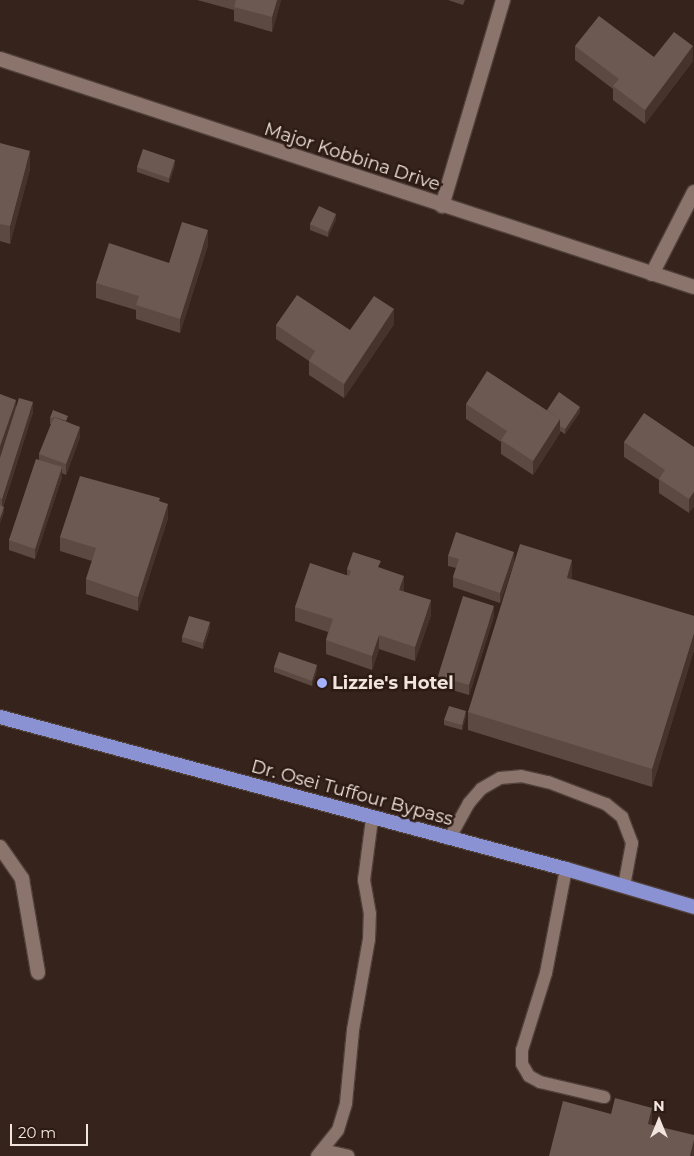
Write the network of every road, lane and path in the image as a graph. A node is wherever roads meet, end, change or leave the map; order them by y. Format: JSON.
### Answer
{"nodes":[{"id":1,"x":503,"y":0,"type":"edge"},
{"id":2,"x":0,"y":59,"type":"edge"},
{"id":3,"x":694,"y":192,"type":"edge"},
{"id":4,"x":442,"y":206,"type":"junction"},
{"id":5,"x":652,"y":274,"type":"junction"},
{"id":6,"x":694,"y":287,"type":"edge"},
{"id":7,"x":0,"y":717,"type":"edge"},
{"id":8,"x":372,"y":819,"type":"junction"},
{"id":9,"x":449,"y":839,"type":"junction"},
{"id":10,"x":0,"y":847,"type":"edge"},
{"id":11,"x":566,"y":869,"type":"junction"},
{"id":12,"x":624,"y":886,"type":"junction"},
{"id":13,"x":694,"y":907,"type":"edge"},
{"id":14,"x":38,"y":973,"type":"dead end"},
{"id":15,"x":604,"y":1097,"type":"dead end"},
{"id":16,"x":320,"y":1153,"type":"edge"},
{"id":17,"x":348,"y":1156,"type":"edge"}],
"edges":[{"from":1,"to":4,"type":"street"},
{"from":2,"to":4,"type":"street","name":"Major Kobbina Drive"},
{"from":3,"to":5,"type":"street"},
{"from":4,"to":5,"type":"street","name":"Major Kobbina Drive"},
{"from":5,"to":6,"type":"street","name":"Major Kobbina Drive"},
{"from":7,"to":8,"type":"highway","name":"Dr. Osei Tuffour Bypass"},
{"from":8,"to":9,"type":"highway","name":"Dr. Osei Tuffour Bypass"},
{"from":8,"to":16,"type":"lane"},
{"from":9,"to":11,"type":"highway","name":"Dr. Osei Tuffour Bypass"},
{"from":9,"to":12,"type":"lane"},
{"from":10,"to":14,"type":"street"},
{"from":11,"to":12,"type":"highway","name":"Dr. Osei Tuffour Bypass"},
{"from":11,"to":15,"type":"lane"},
{"from":12,"to":13,"type":"highway","name":"Dr. Osei Tuffour Bypass"},
{"from":16,"to":17,"type":"lane"}]}
